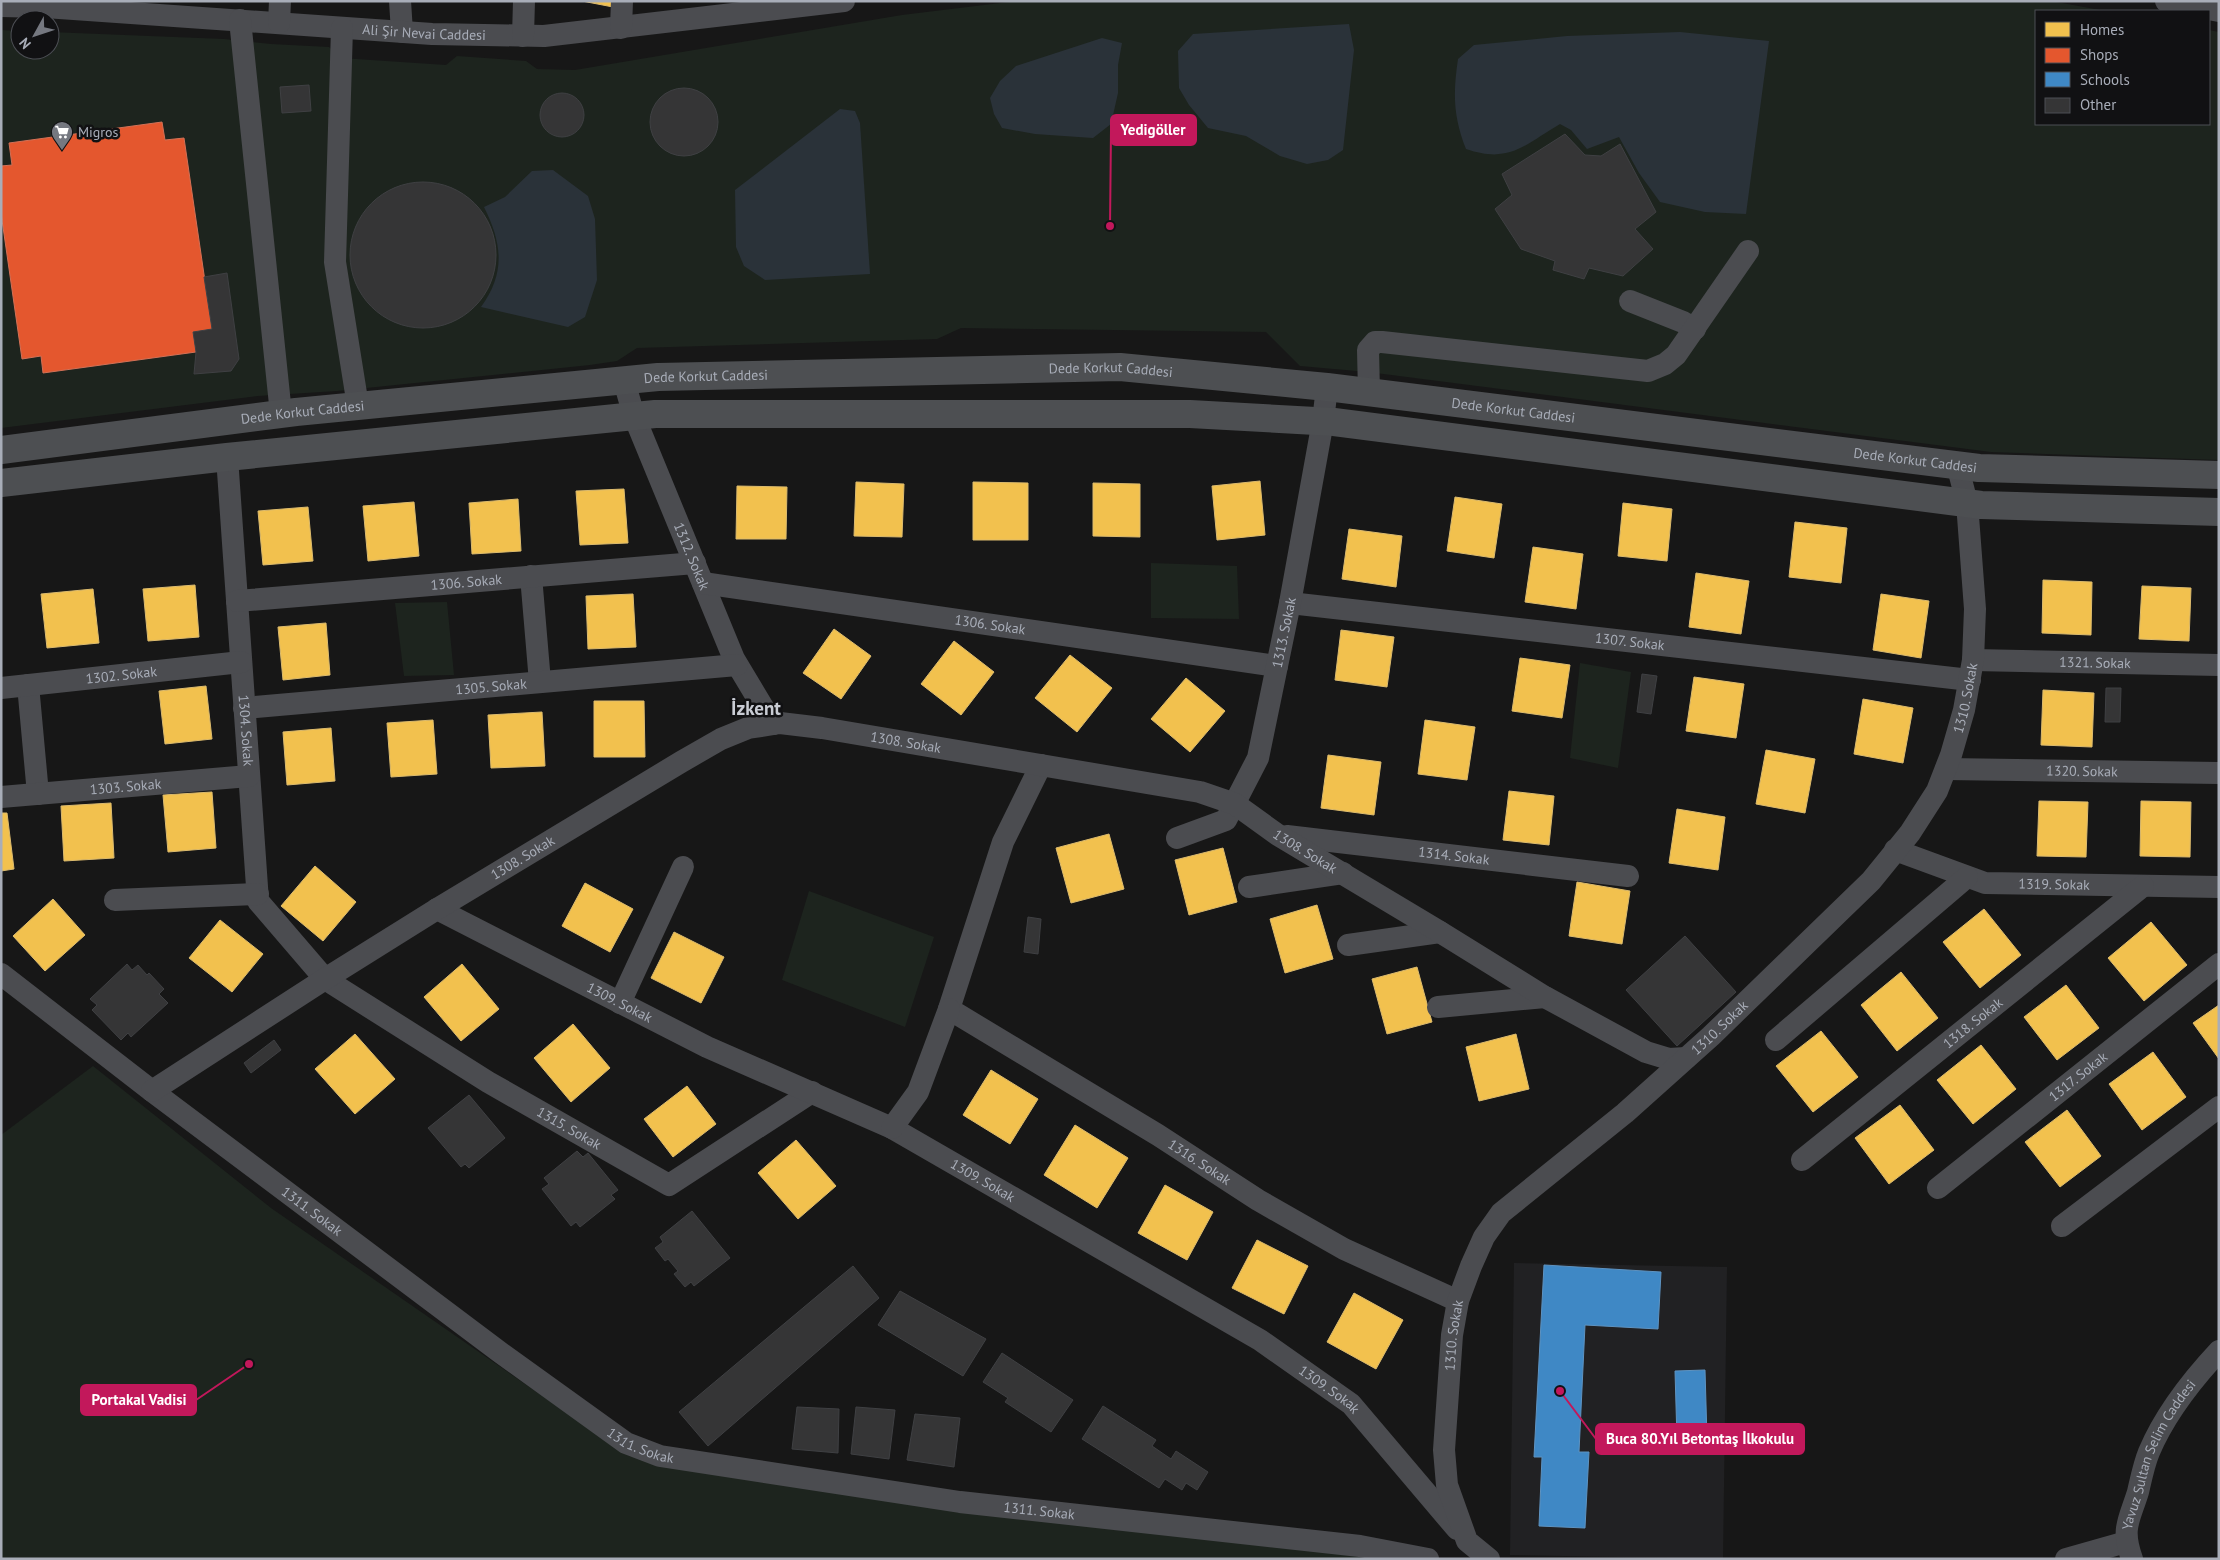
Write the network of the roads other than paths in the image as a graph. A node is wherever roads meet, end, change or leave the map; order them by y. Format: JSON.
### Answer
{"nodes":[{"id":1,"x":400,"y":1,"type":"edge"},
{"id":2,"x":524,"y":1,"type":"edge"},
{"id":3,"x":622,"y":1,"type":"edge"},
{"id":4,"x":844,"y":1,"type":"edge"},
{"id":5,"x":2166,"y":1,"type":"edge"},
{"id":6,"x":46,"y":4,"type":"edge"},
{"id":7,"x":1,"y":6,"type":"edge"},
{"id":8,"x":754,"y":7,"type":"edge"},
{"id":9,"x":2219,"y":11,"type":"edge"},
{"id":10,"x":280,"y":12,"type":"edge"},
{"id":11,"x":240,"y":20,"type":"junction"},
{"id":12,"x":342,"y":28,"type":"junction"},
{"id":13,"x":621,"y":28,"type":"junction"},
{"id":14,"x":402,"y":32,"type":"junction"},
{"id":15,"x":523,"y":36,"type":"junction"},
{"id":16,"x":1748,"y":251,"type":"dead end"},
{"id":17,"x":1630,"y":301,"type":"dead end"},
{"id":18,"x":1694,"y":329,"type":"junction"},
{"id":19,"x":624,"y":381,"type":"junction"},
{"id":20,"x":1327,"y":387,"type":"junction"},
{"id":21,"x":1369,"y":392,"type":"junction"},
{"id":22,"x":358,"y":406,"type":"junction"},
{"id":23,"x":281,"y":414,"type":"junction"},
{"id":24,"x":634,"y":416,"type":"junction"},
{"id":25,"x":1323,"y":421,"type":"junction"},
{"id":26,"x":1,"y":450,"type":"edge"},
{"id":27,"x":227,"y":457,"type":"junction"},
{"id":28,"x":1958,"y":464,"type":"junction"},
{"id":29,"x":2219,"y":475,"type":"edge"},
{"id":30,"x":1,"y":484,"type":"edge"},
{"id":31,"x":1967,"y":504,"type":"junction"},
{"id":32,"x":2219,"y":512,"type":"edge"},
{"id":33,"x":699,"y":573,"type":"junction"},
{"id":34,"x":531,"y":576,"type":"junction"},
{"id":35,"x":237,"y":600,"type":"junction"},
{"id":36,"x":1290,"y":603,"type":"junction"},
{"id":37,"x":241,"y":662,"type":"junction"},
{"id":38,"x":737,"y":665,"type":"junction"},
{"id":39,"x":2219,"y":665,"type":"edge"},
{"id":40,"x":1277,"y":666,"type":"junction"},
{"id":41,"x":1971,"y":670,"type":"junction"},
{"id":42,"x":540,"y":682,"type":"junction"},
{"id":43,"x":28,"y":685,"type":"junction"},
{"id":44,"x":1,"y":688,"type":"edge"},
{"id":45,"x":244,"y":708,"type":"junction"},
{"id":46,"x":773,"y":724,"type":"junction"},
{"id":47,"x":1041,"y":765,"type":"junction"},
{"id":48,"x":1946,"y":769,"type":"junction"},
{"id":49,"x":2219,"y":773,"type":"edge"},
{"id":50,"x":249,"y":776,"type":"junction"},
{"id":51,"x":38,"y":794,"type":"junction"},
{"id":52,"x":1,"y":797,"type":"edge"},
{"id":53,"x":1235,"y":804,"type":"junction"},
{"id":54,"x":1278,"y":835,"type":"junction"},
{"id":55,"x":1177,"y":838,"type":"dead end"},
{"id":56,"x":1896,"y":850,"type":"junction"},
{"id":57,"x":682,"y":867,"type":"dead end"},
{"id":58,"x":1342,"y":873,"type":"junction"},
{"id":59,"x":1628,"y":876,"type":"dead end"},
{"id":60,"x":1967,"y":877,"type":"junction"},
{"id":61,"x":2143,"y":886,"type":"junction"},
{"id":62,"x":2219,"y":887,"type":"edge"},
{"id":63,"x":1249,"y":888,"type":"dead end"},
{"id":64,"x":258,"y":894,"type":"junction"},
{"id":65,"x":115,"y":900,"type":"dead end"},
{"id":66,"x":437,"y":909,"type":"junction"},
{"id":67,"x":1440,"y":932,"type":"junction"},
{"id":68,"x":1348,"y":945,"type":"dead end"},
{"id":69,"x":2219,"y":964,"type":"edge"},
{"id":70,"x":1,"y":974,"type":"edge"},
{"id":71,"x":325,"y":979,"type":"junction"},
{"id":72,"x":1545,"y":997,"type":"junction"},
{"id":73,"x":620,"y":1003,"type":"junction"},
{"id":74,"x":1438,"y":1007,"type":"dead end"},
{"id":75,"x":949,"y":1009,"type":"junction"},
{"id":76,"x":1776,"y":1040,"type":"dead end"},
{"id":77,"x":1686,"y":1058,"type":"junction"},
{"id":78,"x":152,"y":1091,"type":"junction"},
{"id":79,"x":812,"y":1092,"type":"junction"},
{"id":80,"x":2219,"y":1107,"type":"edge"},
{"id":81,"x":892,"y":1128,"type":"junction"},
{"id":82,"x":1802,"y":1160,"type":"dead end"},
{"id":83,"x":1938,"y":1188,"type":"dead end"},
{"id":84,"x":2062,"y":1226,"type":"dead end"},
{"id":85,"x":1458,"y":1301,"type":"junction"},
{"id":86,"x":2219,"y":1351,"type":"edge"},
{"id":87,"x":1467,"y":1541,"type":"junction"},
{"id":88,"x":2129,"y":1550,"type":"edge"},
{"id":89,"x":1428,"y":1559,"type":"edge"},
{"id":90,"x":1489,"y":1559,"type":"edge"},
{"id":91,"x":2066,"y":1559,"type":"edge"},
{"id":92,"x":2146,"y":1559,"type":"edge"}],
"edges":[{"from":1,"to":14,"type":"street"},
{"from":2,"to":15,"type":"street"},
{"from":3,"to":13,"type":"street"},
{"from":4,"to":8,"type":"street","name":"Ali Şir Nevai Caddesi"},
{"from":5,"to":9,"type":"street"},
{"from":6,"to":7,"type":"street","name":"Ali Şir Nevai Caddesi"},
{"from":6,"to":11,"type":"street","name":"Ali Şir Nevai Caddesi"},
{"from":8,"to":13,"type":"street","name":"Ali Şir Nevai Caddesi"},
{"from":10,"to":11,"type":"street","name":"Ali Şir Nevai Caddesi"},
{"from":10,"to":12,"type":"street","name":"Ali Şir Nevai Caddesi"},
{"from":11,"to":23,"type":"street"},
{"from":12,"to":14,"type":"street","name":"Ali Şir Nevai Caddesi"},
{"from":12,"to":22,"type":"street"},
{"from":13,"to":15,"type":"street","name":"Ali Şir Nevai Caddesi"},
{"from":14,"to":15,"type":"street","name":"Ali Şir Nevai Caddesi"},
{"from":16,"to":18,"type":"street"},
{"from":17,"to":18,"type":"street"},
{"from":18,"to":21,"type":"street"},
{"from":19,"to":20,"type":"main road","name":"Dede Korkut Caddesi"},
{"from":19,"to":22,"type":"main road","name":"Dede Korkut Caddesi"},
{"from":19,"to":24,"type":"street","name":"1312. Sokak"},
{"from":20,"to":21,"type":"main road","name":"Dede Korkut Caddesi"},
{"from":20,"to":25,"type":"street","name":"1313. Sokak"},
{"from":21,"to":28,"type":"main road","name":"Dede Korkut Caddesi"},
{"from":22,"to":23,"type":"main road","name":"Dede Korkut Caddesi"},
{"from":23,"to":26,"type":"main road","name":"Dede Korkut Caddesi"},
{"from":24,"to":25,"type":"main road"},
{"from":24,"to":27,"type":"main road"},
{"from":24,"to":33,"type":"street","name":"1312. Sokak"},
{"from":25,"to":31,"type":"main road"},
{"from":25,"to":36,"type":"street","name":"1313. Sokak"},
{"from":27,"to":30,"type":"main road"},
{"from":27,"to":35,"type":"street","name":"1304. Sokak"},
{"from":28,"to":29,"type":"main road","name":"Dede Korkut Caddesi"},
{"from":28,"to":31,"type":"street","name":"1310. Sokak"},
{"from":31,"to":32,"type":"main road"},
{"from":31,"to":41,"type":"street","name":"1310. Sokak"},
{"from":33,"to":34,"type":"street","name":"1306. Sokak"},
{"from":33,"to":38,"type":"street","name":"1312. Sokak"},
{"from":33,"to":40,"type":"street","name":"1306. Sokak"},
{"from":34,"to":35,"type":"street","name":"1306. Sokak"},
{"from":34,"to":42,"type":"street"},
{"from":35,"to":37,"type":"street","name":"1304. Sokak"},
{"from":36,"to":40,"type":"street","name":"1313. Sokak"},
{"from":36,"to":41,"type":"street","name":"1307. Sokak"},
{"from":37,"to":43,"type":"street","name":"1302. Sokak"},
{"from":37,"to":45,"type":"street","name":"1304. Sokak"},
{"from":38,"to":42,"type":"street","name":"1305. Sokak"},
{"from":38,"to":46,"type":"street","name":"1312. Sokak"},
{"from":39,"to":41,"type":"street","name":"1321. Sokak"},
{"from":40,"to":53,"type":"street","name":"1313. Sokak"},
{"from":41,"to":48,"type":"street","name":"1310. Sokak"},
{"from":42,"to":45,"type":"street","name":"1305. Sokak"},
{"from":43,"to":44,"type":"street","name":"1302. Sokak"},
{"from":43,"to":51,"type":"street"},
{"from":45,"to":50,"type":"street","name":"1304. Sokak"},
{"from":46,"to":47,"type":"street","name":"1308. Sokak"},
{"from":46,"to":66,"type":"street","name":"1308. Sokak"},
{"from":47,"to":53,"type":"street","name":"1308. Sokak"},
{"from":47,"to":75,"type":"street"},
{"from":48,"to":49,"type":"street","name":"1320. Sokak"},
{"from":48,"to":56,"type":"street","name":"1310. Sokak"},
{"from":50,"to":51,"type":"street","name":"1303. Sokak"},
{"from":50,"to":64,"type":"street","name":"1304. Sokak"},
{"from":51,"to":52,"type":"street","name":"1303. Sokak"},
{"from":53,"to":54,"type":"street","name":"1308. Sokak"},
{"from":53,"to":55,"type":"street","name":"1313. Sokak"},
{"from":54,"to":58,"type":"street","name":"1308. Sokak"},
{"from":54,"to":59,"type":"street","name":"1314. Sokak"},
{"from":56,"to":60,"type":"street","name":"1319. Sokak"},
{"from":56,"to":77,"type":"street","name":"1310. Sokak"},
{"from":57,"to":73,"type":"street"},
{"from":58,"to":63,"type":"street"},
{"from":58,"to":67,"type":"street","name":"1308. Sokak"},
{"from":60,"to":61,"type":"street","name":"1319. Sokak"},
{"from":60,"to":76,"type":"street"},
{"from":61,"to":62,"type":"street","name":"1319. Sokak"},
{"from":61,"to":82,"type":"street","name":"1318. Sokak"},
{"from":64,"to":65,"type":"street"},
{"from":64,"to":71,"type":"street","name":"1304. Sokak"},
{"from":66,"to":71,"type":"street","name":"1308. Sokak"},
{"from":66,"to":73,"type":"street","name":"1309. Sokak"},
{"from":67,"to":68,"type":"street"},
{"from":67,"to":72,"type":"street","name":"1308. Sokak"},
{"from":69,"to":83,"type":"street","name":"1317. Sokak"},
{"from":70,"to":78,"type":"street","name":"1311. Sokak"},
{"from":71,"to":78,"type":"street","name":"1308. Sokak"},
{"from":71,"to":79,"type":"street","name":"1315. Sokak"},
{"from":72,"to":74,"type":"street"},
{"from":72,"to":77,"type":"street","name":"1308. Sokak"},
{"from":73,"to":79,"type":"street","name":"1309. Sokak"},
{"from":75,"to":81,"type":"street"},
{"from":75,"to":85,"type":"street","name":"1316. Sokak"},
{"from":77,"to":85,"type":"street","name":"1310. Sokak"},
{"from":78,"to":89,"type":"street","name":"1311. Sokak"},
{"from":79,"to":81,"type":"street","name":"1309. Sokak"},
{"from":80,"to":84,"type":"street"},
{"from":81,"to":87,"type":"street","name":"1309. Sokak"},
{"from":85,"to":87,"type":"street","name":"1310. Sokak"},
{"from":86,"to":88,"type":"street","name":"Yavuz Sultan Selim Caddesi"},
{"from":87,"to":90,"type":"street"},
{"from":88,"to":91,"type":"street"},
{"from":88,"to":92,"type":"street","name":"Yavuz Sultan Selim Caddesi"}]}
